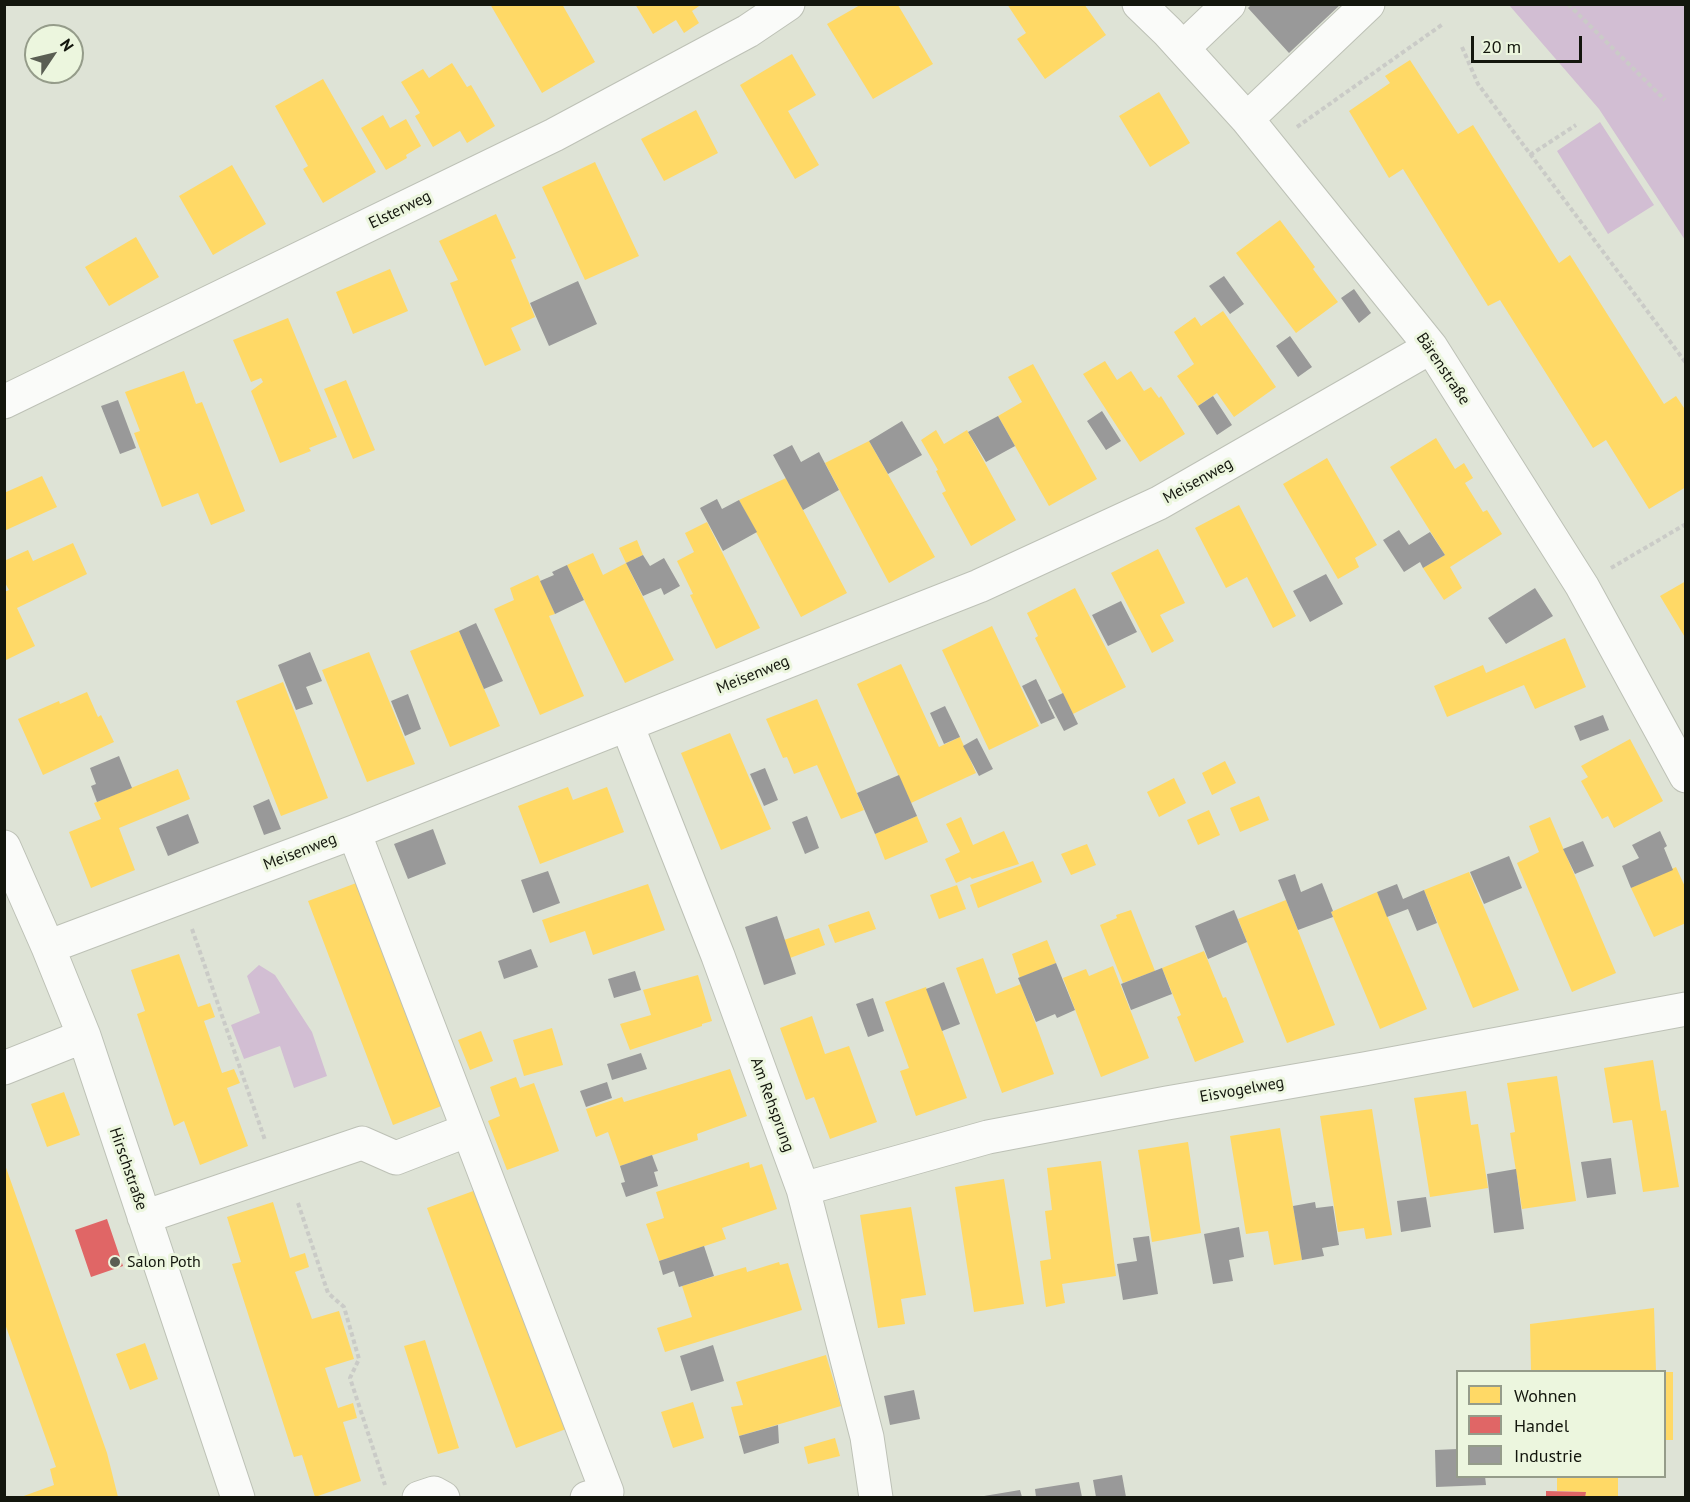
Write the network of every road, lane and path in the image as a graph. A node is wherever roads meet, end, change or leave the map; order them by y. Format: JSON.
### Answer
{"nodes":[{"id":1,"x":788,"y":4,"type":"edge"},
{"id":2,"x":1139,"y":4,"type":"edge"},
{"id":3,"x":1229,"y":4,"type":"edge"},
{"id":4,"x":1368,"y":4,"type":"edge"},
{"id":5,"x":1568,"y":4,"type":"edge"},
{"id":6,"x":1443,"y":24,"type":"dead end"},
{"id":7,"x":1462,"y":47,"type":"dead end"},
{"id":8,"x":1183,"y":48,"type":"junction"},
{"id":9,"x":1665,"y":100,"type":"dead end"},
{"id":10,"x":1247,"y":118,"type":"junction"},
{"id":11,"x":1576,"y":125,"type":"dead end"},
{"id":12,"x":1269,"y":146,"type":"junction"},
{"id":13,"x":1530,"y":154,"type":"junction"},
{"id":14,"x":1431,"y":347,"type":"junction"},
{"id":15,"x":1686,"y":363,"type":"edge"},
{"id":16,"x":4,"y":402,"type":"edge"},
{"id":17,"x":1686,"y":524,"type":"edge"},
{"id":18,"x":1613,"y":567,"type":"dead end"},
{"id":19,"x":627,"y":725,"type":"junction"},
{"id":20,"x":1686,"y":776,"type":"edge"},
{"id":21,"x":354,"y":832,"type":"junction"},
{"id":22,"x":4,"y":847,"type":"edge"},
{"id":23,"x":181,"y":897,"type":"junction"},
{"id":24,"x":48,"y":947,"type":"junction"},
{"id":25,"x":1686,"y":1009,"type":"edge"},
{"id":26,"x":84,"y":1036,"type":"junction"},
{"id":27,"x":4,"y":1068,"type":"edge"},
{"id":28,"x":468,"y":1130,"type":"junction"},
{"id":29,"x":281,"y":1169,"type":"junction"},
{"id":30,"x":803,"y":1189,"type":"junction"},
{"id":31,"x":144,"y":1217,"type":"junction"},
{"id":32,"x":386,"y":1487,"type":"dead end"},
{"id":33,"x":238,"y":1497,"type":"edge"},
{"id":34,"x":419,"y":1497,"type":"edge"},
{"id":35,"x":443,"y":1497,"type":"edge"},
{"id":36,"x":587,"y":1497,"type":"edge"},
{"id":37,"x":876,"y":1497,"type":"edge"}],
"edges":[{"from":1,"to":16,"type":"street","name":"Elsterweg"},
{"from":2,"to":8,"type":"street","name":"Bärenstraße"},
{"from":3,"to":8,"type":"street"},
{"from":4,"to":10,"type":"street"},
{"from":5,"to":9,"type":"path"},
{"from":6,"to":12,"type":"path"},
{"from":7,"to":13,"type":"path"},
{"from":8,"to":10,"type":"street","name":"Bärenstraße"},
{"from":10,"to":12,"type":"street","name":"Bärenstraße"},
{"from":11,"to":13,"type":"path"},
{"from":12,"to":14,"type":"street","name":"Bärenstraße"},
{"from":13,"to":15,"type":"path"},
{"from":14,"to":19,"type":"street","name":"Meisenweg"},
{"from":14,"to":20,"type":"street","name":"Bärenstraße"},
{"from":17,"to":18,"type":"path"},
{"from":19,"to":21,"type":"street","name":"Meisenweg"},
{"from":19,"to":30,"type":"street","name":"Am Rehsprung"},
{"from":21,"to":23,"type":"street","name":"Meisenweg"},
{"from":21,"to":28,"type":"street"},
{"from":22,"to":24,"type":"street","name":"Hirschstraße"},
{"from":23,"to":24,"type":"street","name":"Meisenweg"},
{"from":23,"to":29,"type":"path"},
{"from":24,"to":26,"type":"street","name":"Hirschstraße"},
{"from":25,"to":30,"type":"street","name":"Eisvogelweg"},
{"from":26,"to":27,"type":"street"},
{"from":26,"to":31,"type":"street","name":"Hirschstraße"},
{"from":28,"to":29,"type":"street"},
{"from":28,"to":36,"type":"street"},
{"from":29,"to":31,"type":"street"},
{"from":29,"to":32,"type":"path"},
{"from":30,"to":37,"type":"street","name":"Am Rehsprung"},
{"from":31,"to":33,"type":"street","name":"Hirschstraße"},
{"from":34,"to":35,"type":"street"}]}
